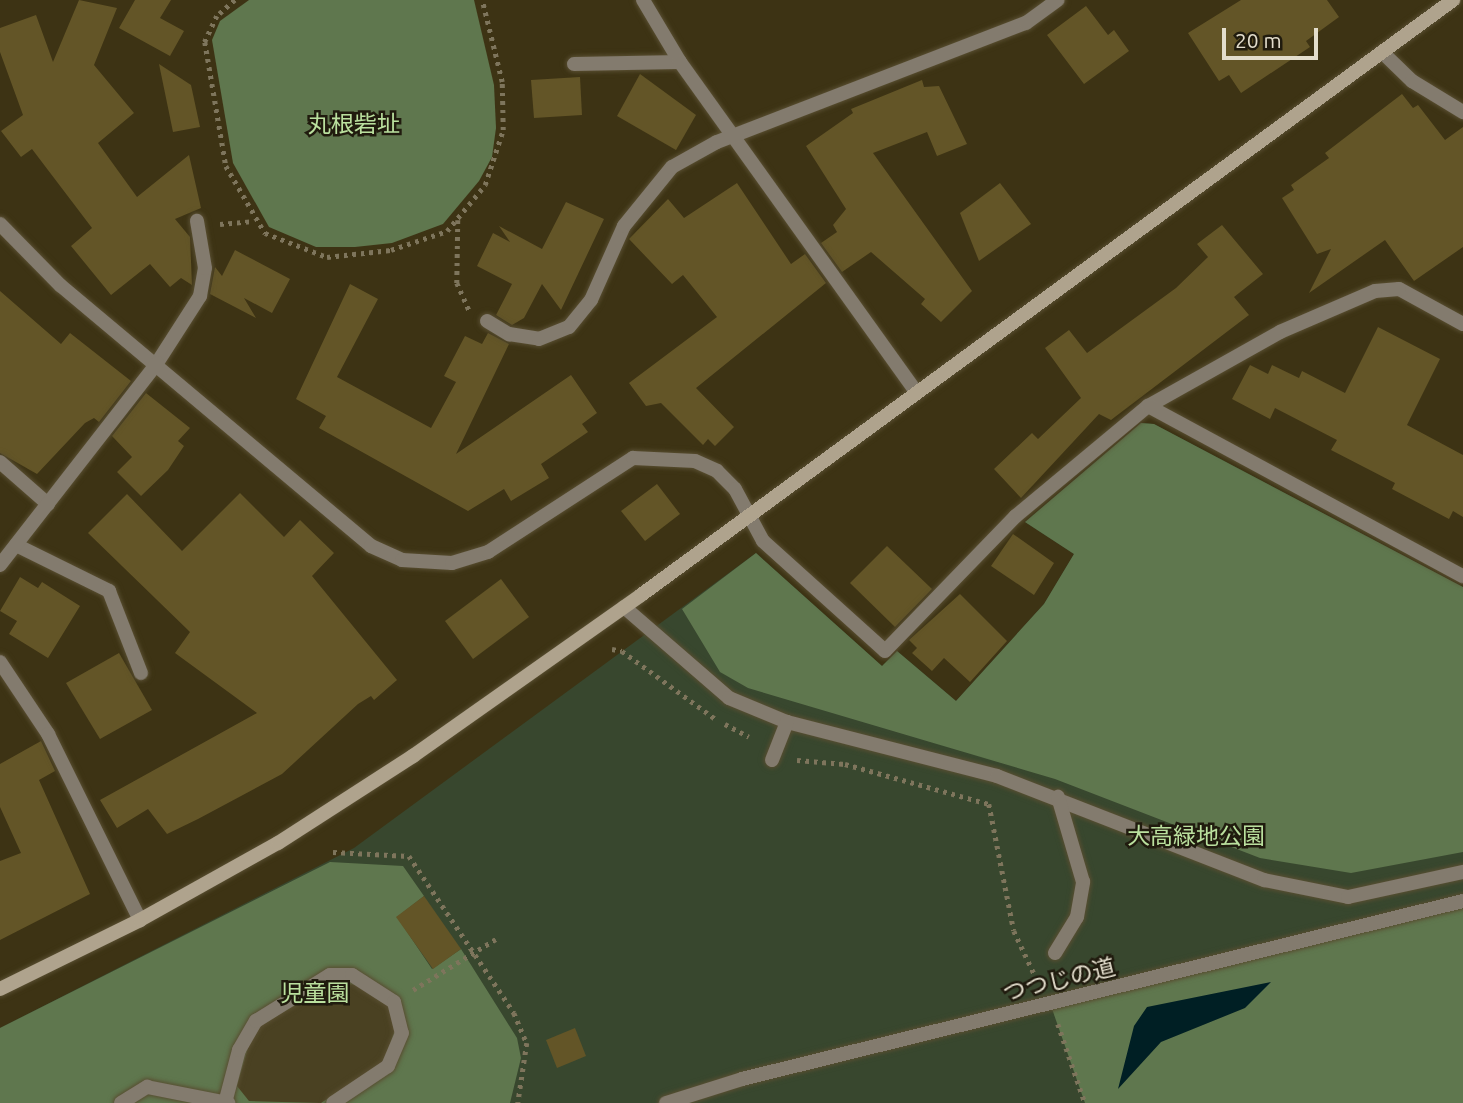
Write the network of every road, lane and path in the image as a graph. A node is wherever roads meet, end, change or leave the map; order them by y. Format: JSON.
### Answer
{"nodes":[{"id":1,"x":235,"y":0,"type":"edge"},
{"id":2,"x":482,"y":0,"type":"edge"},
{"id":3,"x":643,"y":0,"type":"edge"},
{"id":4,"x":1058,"y":0,"type":"edge"},
{"id":5,"x":1453,"y":0,"type":"edge"},
{"id":6,"x":1382,"y":52,"type":"junction"},
{"id":7,"x":680,"y":62,"type":"junction"},
{"id":8,"x":574,"y":64,"type":"dead end"},
{"id":9,"x":1463,"y":112,"type":"edge"},
{"id":10,"x":737,"y":138,"type":"junction"},
{"id":11,"x":458,"y":219,"type":"junction"},
{"id":12,"x":253,"y":221,"type":"junction"},
{"id":13,"x":0,"y":224,"type":"edge"},
{"id":14,"x":198,"y":226,"type":"joint"},
{"id":15,"x":488,"y":321,"type":"joint"},
{"id":16,"x":1463,"y":324,"type":"edge"},
{"id":17,"x":157,"y":363,"type":"junction"},
{"id":18,"x":916,"y":392,"type":"junction"},
{"id":19,"x":1148,"y":406,"type":"junction"},
{"id":20,"x":0,"y":462,"type":"edge"},
{"id":21,"x":48,"y":504,"type":"junction"},
{"id":22,"x":750,"y":517,"type":"junction"},
{"id":23,"x":16,"y":545,"type":"junction"},
{"id":24,"x":0,"y":565,"type":"edge"},
{"id":25,"x":1463,"y":576,"type":"edge"},
{"id":26,"x":624,"y":607,"type":"junction"},
{"id":27,"x":611,"y":649,"type":"dead end"},
{"id":28,"x":0,"y":662,"type":"edge"},
{"id":29,"x":141,"y":673,"type":"dead end"},
{"id":30,"x":787,"y":722,"type":"junction"},
{"id":31,"x":749,"y":737,"type":"dead end"},
{"id":32,"x":772,"y":760,"type":"dead end"},
{"id":33,"x":790,"y":760,"type":"dead end"},
{"id":34,"x":1058,"y":797,"type":"junction"},
{"id":35,"x":333,"y":852,"type":"dead end"},
{"id":36,"x":1463,"y":872,"type":"edge"},
{"id":37,"x":1463,"y":901,"type":"edge"},
{"id":38,"x":140,"y":920,"type":"junction"},
{"id":39,"x":496,"y":939,"type":"dead end"},
{"id":40,"x":475,"y":952,"type":"junction"},
{"id":41,"x":1055,"y":953,"type":"dead end"},
{"id":42,"x":0,"y":989,"type":"edge"},
{"id":43,"x":394,"y":1002,"type":"junction"},
{"id":44,"x":1051,"y":1006,"type":"junction"},
{"id":45,"x":121,"y":1103,"type":"edge"},
{"id":46,"x":226,"y":1103,"type":"edge"},
{"id":47,"x":333,"y":1103,"type":"edge"},
{"id":48,"x":518,"y":1103,"type":"edge"},
{"id":49,"x":666,"y":1103,"type":"edge"},
{"id":50,"x":1085,"y":1103,"type":"edge"}],
"edges":[{"from":1,"to":12,"type":"path"},
{"from":2,"to":11,"type":"path"},
{"from":3,"to":7,"type":"street"},
{"from":4,"to":10,"type":"street"},
{"from":5,"to":6,"type":"street"},
{"from":6,"to":9,"type":"street"},
{"from":6,"to":18,"type":"street"},
{"from":7,"to":8,"type":"street"},
{"from":7,"to":10,"type":"street"},
{"from":10,"to":15,"type":"street"},
{"from":10,"to":18,"type":"street"},
{"from":11,"to":12,"type":"path"},
{"from":11,"to":15,"type":"path"},
{"from":12,"to":14,"type":"path"},
{"from":13,"to":17,"type":"street"},
{"from":14,"to":17,"type":"street"},
{"from":16,"to":19,"type":"street"},
{"from":17,"to":21,"type":"street"},
{"from":17,"to":22,"type":"street"},
{"from":18,"to":22,"type":"street"},
{"from":19,"to":22,"type":"street"},
{"from":19,"to":25,"type":"street"},
{"from":20,"to":21,"type":"street"},
{"from":21,"to":23,"type":"street"},
{"from":22,"to":26,"type":"street"},
{"from":23,"to":24,"type":"street"},
{"from":23,"to":29,"type":"street"},
{"from":26,"to":30,"type":"street"},
{"from":26,"to":38,"type":"street"},
{"from":27,"to":31,"type":"path"},
{"from":28,"to":38,"type":"street"},
{"from":30,"to":32,"type":"street"},
{"from":30,"to":34,"type":"street"},
{"from":33,"to":44,"type":"path"},
{"from":34,"to":36,"type":"street"},
{"from":34,"to":41,"type":"street"},
{"from":35,"to":40,"type":"path"},
{"from":37,"to":44,"type":"street","name":"つつじの道"},
{"from":38,"to":42,"type":"street"},
{"from":39,"to":40,"type":"path"},
{"from":40,"to":43,"type":"path"},
{"from":40,"to":48,"type":"path"},
{"from":43,"to":46,"type":"street"},
{"from":43,"to":47,"type":"street"},
{"from":44,"to":49,"type":"street","name":"つつじの道"},
{"from":44,"to":50,"type":"path"},
{"from":45,"to":46,"type":"street"}]}
